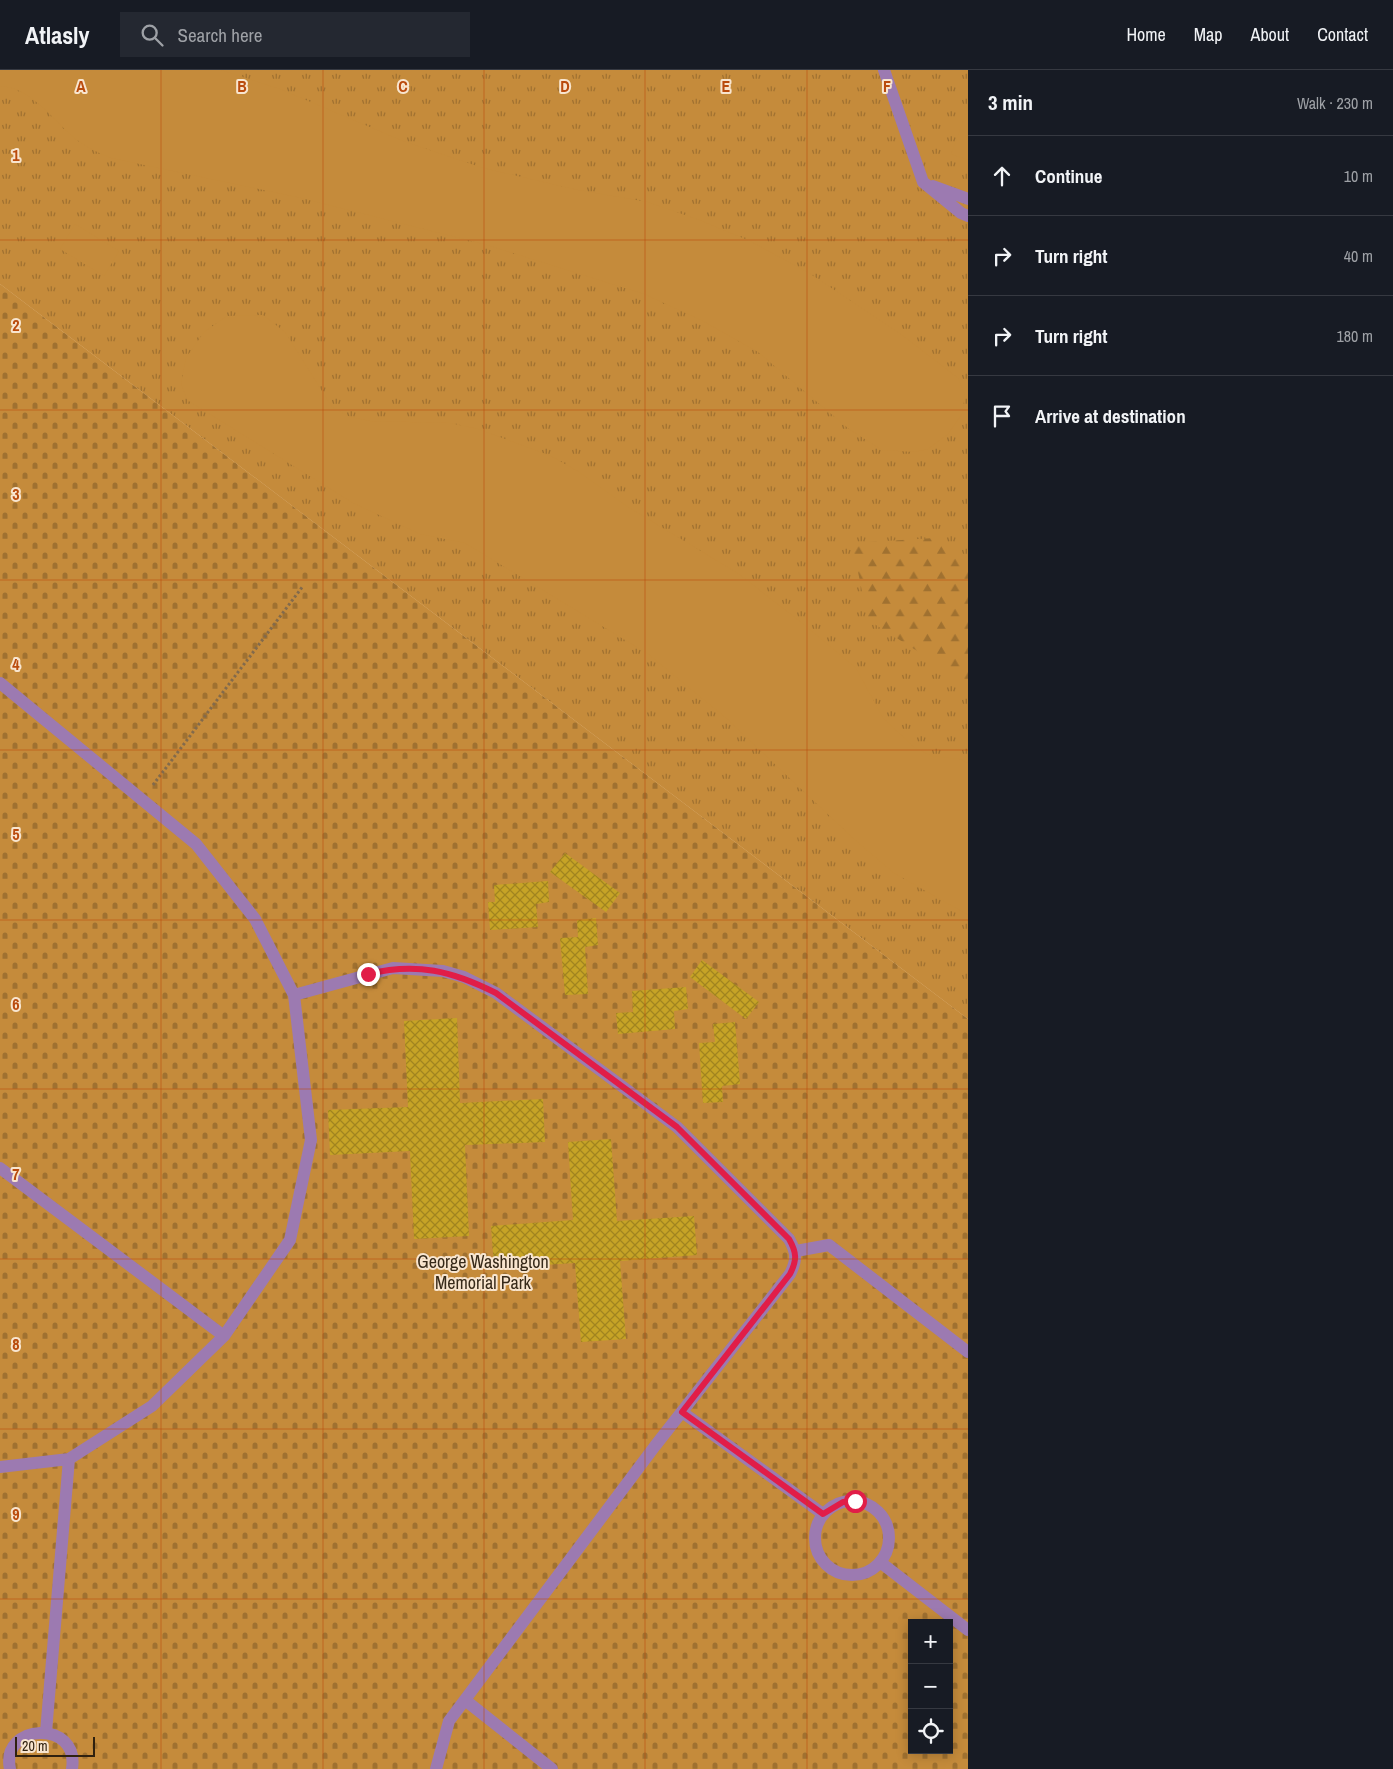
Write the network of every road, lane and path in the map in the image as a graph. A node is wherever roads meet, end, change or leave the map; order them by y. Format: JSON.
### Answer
{"nodes":[{"id":1,"x":884,"y":70,"type":"edge"},
{"id":2,"x":923,"y":182,"type":"junction"},
{"id":3,"x":968,"y":198,"type":"edge"},
{"id":4,"x":968,"y":216,"type":"edge"},
{"id":5,"x":303,"y":586,"type":"dead end"},
{"id":6,"x":0,"y":683,"type":"edge"},
{"id":7,"x":142,"y":800,"type":"junction"},
{"id":8,"x":294,"y":995,"type":"junction"},
{"id":9,"x":0,"y":1168,"type":"edge"},
{"id":10,"x":796,"y":1252,"type":"junction"},
{"id":11,"x":224,"y":1336,"type":"junction"},
{"id":12,"x":968,"y":1352,"type":"edge"},
{"id":13,"x":682,"y":1412,"type":"junction"},
{"id":14,"x":69,"y":1459,"type":"junction"},
{"id":15,"x":0,"y":1467,"type":"edge"},
{"id":16,"x":823,"y":1514,"type":"junction"},
{"id":17,"x":880,"y":1562,"type":"junction"},
{"id":18,"x":968,"y":1630,"type":"edge"},
{"id":19,"x":465,"y":1700,"type":"junction"},
{"id":20,"x":46,"y":1732,"type":"junction"},
{"id":21,"x":10,"y":1769,"type":"edge"},
{"id":22,"x":72,"y":1769,"type":"edge"},
{"id":23,"x":436,"y":1769,"type":"edge"},
{"id":24,"x":552,"y":1769,"type":"edge"}],
"edges":[{"from":1,"to":2,"type":"lane"},
{"from":2,"to":3,"type":"lane"},
{"from":2,"to":4,"type":"lane"},
{"from":5,"to":7,"type":"path"},
{"from":6,"to":7,"type":"lane"},
{"from":7,"to":8,"type":"lane"},
{"from":8,"to":10,"type":"lane"},
{"from":8,"to":11,"type":"lane"},
{"from":9,"to":11,"type":"lane"},
{"from":10,"to":12,"type":"lane"},
{"from":10,"to":13,"type":"lane"},
{"from":11,"to":14,"type":"lane"},
{"from":13,"to":16,"type":"lane"},
{"from":13,"to":19,"type":"lane"},
{"from":14,"to":15,"type":"lane"},
{"from":14,"to":20,"type":"lane"},
{"from":16,"to":17,"type":"lane"},
{"from":16,"to":17,"type":"lane"},
{"from":17,"to":18,"type":"lane"},
{"from":19,"to":23,"type":"lane"},
{"from":19,"to":24,"type":"lane"},
{"from":20,"to":21,"type":"lane"},
{"from":20,"to":22,"type":"lane"}]}
